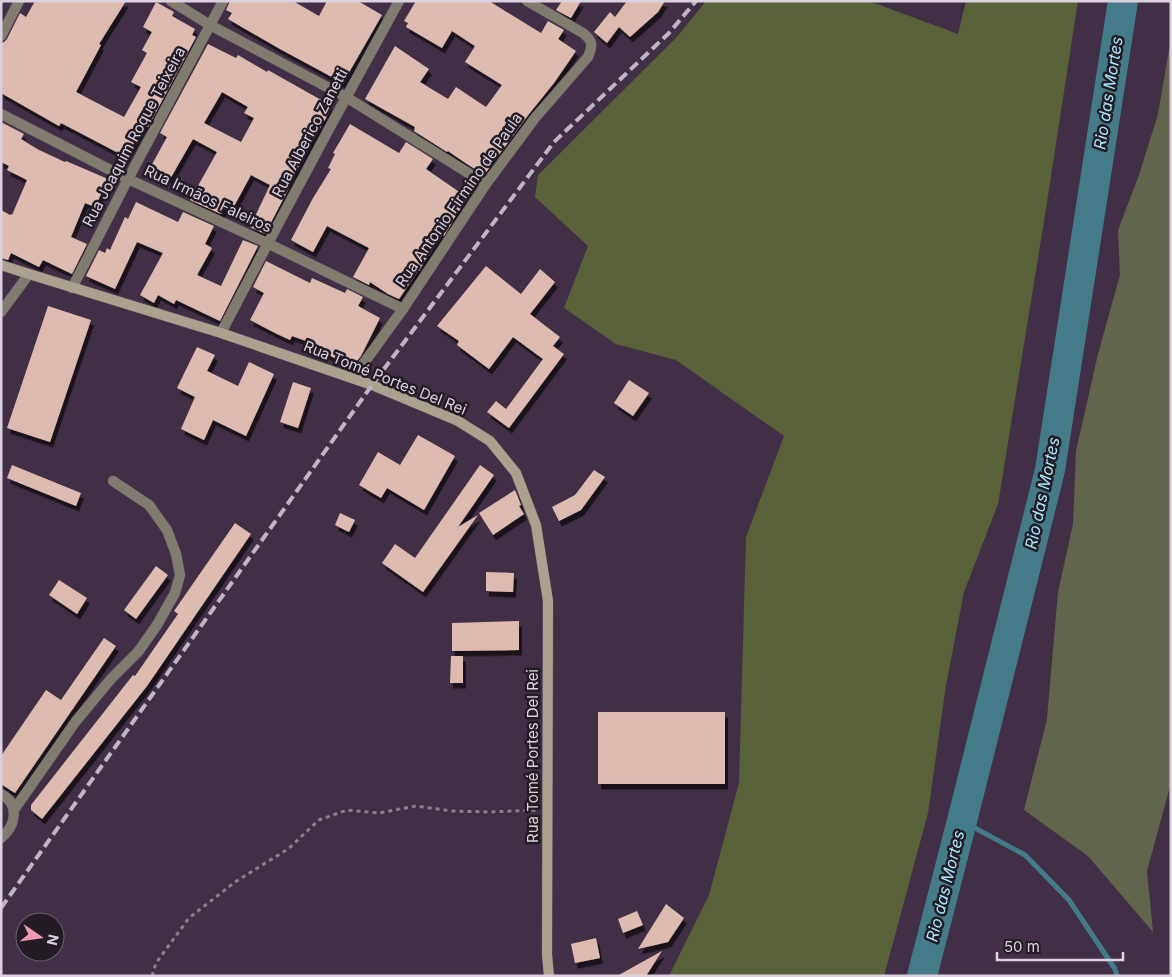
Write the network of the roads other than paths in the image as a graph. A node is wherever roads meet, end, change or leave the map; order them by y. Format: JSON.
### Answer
{"nodes":[{"id":1,"x":19,"y":1,"type":"edge"},
{"id":2,"x":171,"y":1,"type":"edge"},
{"id":3,"x":223,"y":1,"type":"edge"},
{"id":4,"x":399,"y":1,"type":"edge"},
{"id":5,"x":527,"y":1,"type":"edge"},
{"id":6,"x":210,"y":25,"type":"junction"},
{"id":7,"x":1,"y":36,"type":"edge"},
{"id":8,"x":346,"y":97,"type":"junction"},
{"id":9,"x":1,"y":114,"type":"edge"},
{"id":10,"x":128,"y":179,"type":"junction"},
{"id":11,"x":486,"y":184,"type":"junction"},
{"id":12,"x":268,"y":243,"type":"junction"},
{"id":13,"x":2,"y":266,"type":"edge"},
{"id":14,"x":29,"y":274,"type":"junction"},
{"id":15,"x":72,"y":288,"type":"junction"},
{"id":16,"x":403,"y":308,"type":"junction"},
{"id":17,"x":1,"y":312,"type":"edge"},
{"id":18,"x":221,"y":333,"type":"junction"},
{"id":19,"x":353,"y":378,"type":"junction"},
{"id":20,"x":113,"y":481,"type":"dead end"},
{"id":21,"x":1,"y":794,"type":"edge"},
{"id":22,"x":14,"y":810,"type":"junction"},
{"id":23,"x":1,"y":838,"type":"edge"},
{"id":24,"x":549,"y":976,"type":"edge"}],
"edges":[{"from":1,"to":7,"type":"street"},
{"from":2,"to":6,"type":"street"},
{"from":3,"to":6,"type":"street","name":"Rua Joaquim Roque Teixeira"},
{"from":4,"to":8,"type":"street","name":"Rua Alberico Zanetti"},
{"from":5,"to":11,"type":"street","name":"Rua Antonio Firmino de Paula"},
{"from":6,"to":8,"type":"street"},
{"from":6,"to":10,"type":"street","name":"Rua Joaquim Roque Teixeira"},
{"from":8,"to":11,"type":"street"},
{"from":8,"to":12,"type":"street","name":"Rua Alberico Zanetti"},
{"from":9,"to":10,"type":"street","name":"Rua Irmãos Faleiros"},
{"from":10,"to":12,"type":"street","name":"Rua Irmãos Faleiros"},
{"from":10,"to":15,"type":"street","name":"Rua Joaquim Roque Teixeira"},
{"from":11,"to":16,"type":"street","name":"Rua Antonio Firmino de Paula"},
{"from":12,"to":16,"type":"street","name":"Rua Irmãos Faleiros"},
{"from":12,"to":18,"type":"street","name":"Rua Alberico Zanetti"},
{"from":13,"to":14,"type":"main road","name":"Rua Tomé Portes Del Rei"},
{"from":14,"to":15,"type":"main road","name":"Rua Tomé Portes Del Rei"},
{"from":14,"to":17,"type":"street"},
{"from":15,"to":18,"type":"main road","name":"Rua Tomé Portes Del Rei"},
{"from":16,"to":19,"type":"street","name":"Rua Antonio Firmino de Paula"},
{"from":18,"to":19,"type":"main road","name":"Rua Tomé Portes Del Rei"},
{"from":19,"to":24,"type":"main road","name":"Rua Tomé Portes Del Rei"},
{"from":20,"to":22,"type":"street"},
{"from":21,"to":22,"type":"street"},
{"from":22,"to":23,"type":"street"}]}
